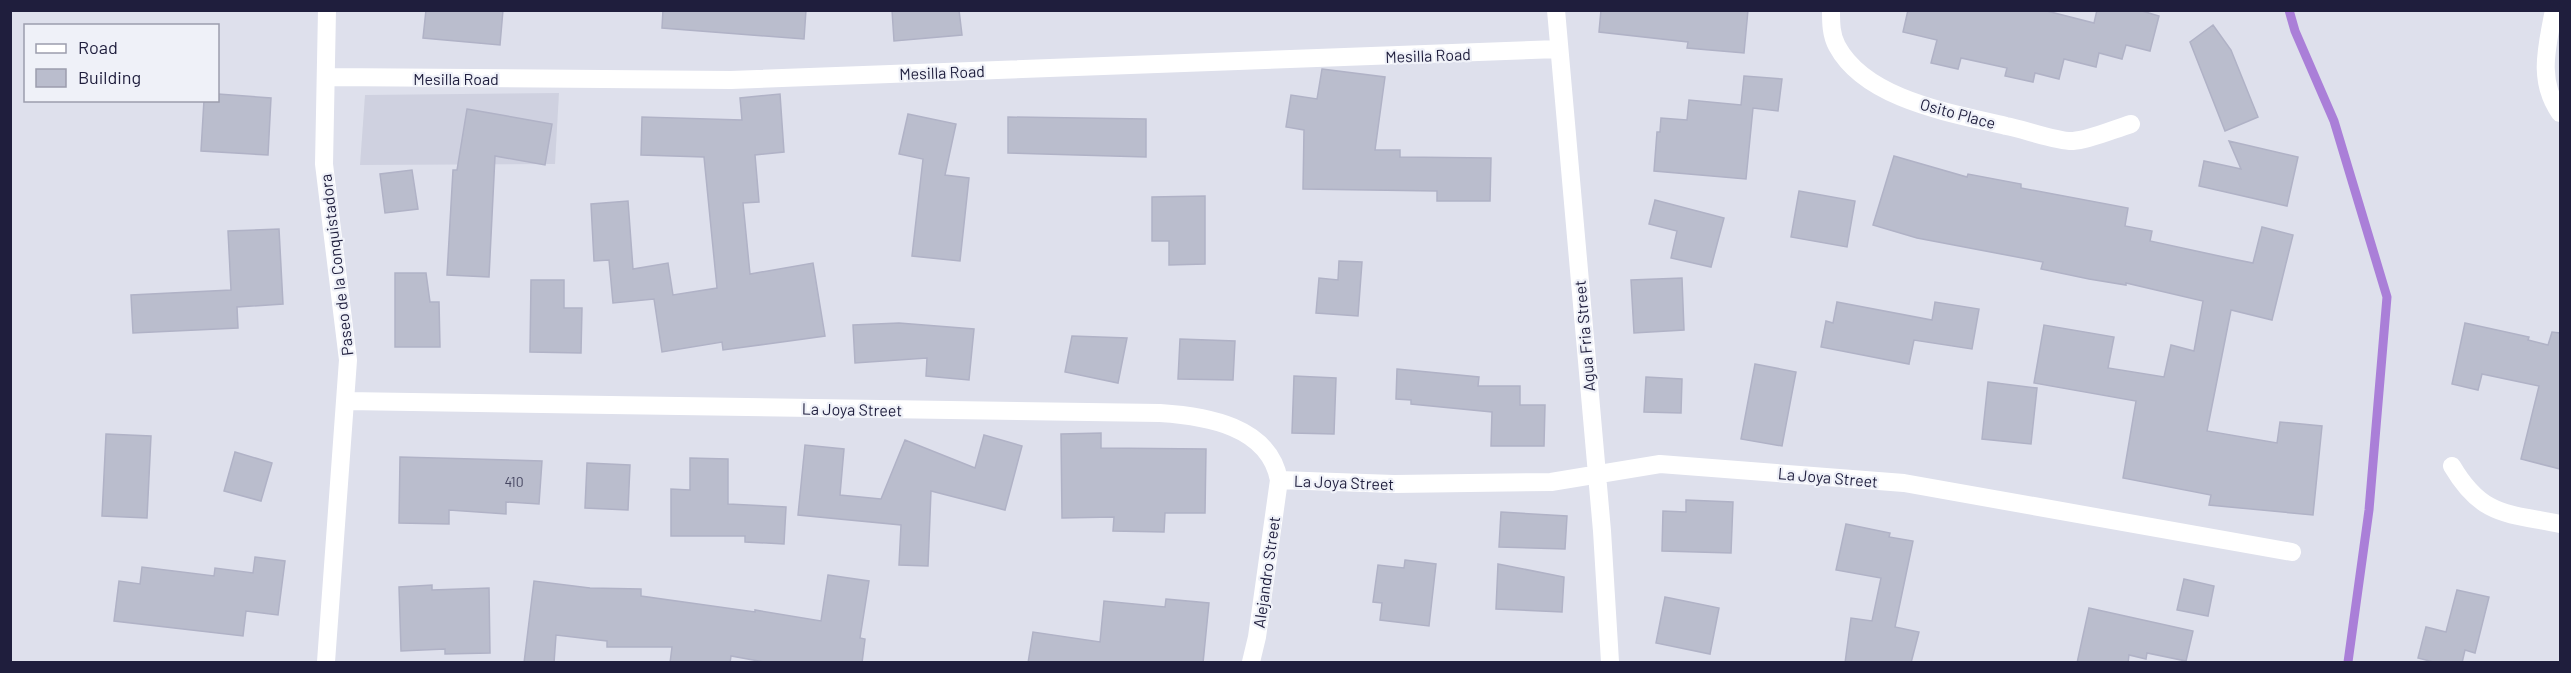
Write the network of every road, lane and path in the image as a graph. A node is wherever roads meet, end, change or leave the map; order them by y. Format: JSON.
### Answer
{"nodes":[{"id":1,"x":327,"y":10,"type":"edge"},
{"id":2,"x":1556,"y":10,"type":"edge"},
{"id":3,"x":1831,"y":10,"type":"edge"},
{"id":4,"x":2554,"y":10,"type":"edge"},
{"id":5,"x":1558,"y":49,"type":"junction"},
{"id":6,"x":326,"y":77,"type":"junction"},
{"id":7,"x":2560,"y":113,"type":"edge"},
{"id":8,"x":2131,"y":124,"type":"dead end"},
{"id":9,"x":346,"y":400,"type":"junction"},
{"id":10,"x":2452,"y":466,"type":"dead end"},
{"id":11,"x":1596,"y":476,"type":"junction"},
{"id":12,"x":1279,"y":480,"type":"junction"},
{"id":13,"x":2560,"y":524,"type":"edge"},
{"id":14,"x":2292,"y":552,"type":"dead end"},
{"id":15,"x":326,"y":663,"type":"edge"},
{"id":16,"x":1251,"y":663,"type":"edge"},
{"id":17,"x":1610,"y":663,"type":"edge"}],
"edges":[{"from":1,"to":6,"type":"street","name":"Paseo de la Conquistadora"},
{"from":2,"to":5,"type":"street","name":"Agua Fria Street"},
{"from":3,"to":8,"type":"street","name":"Osito Place"},
{"from":4,"to":7,"type":"street"},
{"from":5,"to":6,"type":"street","name":"Mesilla Road"},
{"from":5,"to":11,"type":"street","name":"Agua Fria Street"},
{"from":6,"to":9,"type":"street","name":"Paseo de la Conquistadora"},
{"from":9,"to":12,"type":"street","name":"La Joya Street"},
{"from":9,"to":15,"type":"street","name":"Paseo de la Conquistadora"},
{"from":10,"to":13,"type":"street"},
{"from":11,"to":12,"type":"street","name":"La Joya Street"},
{"from":11,"to":14,"type":"street","name":"La Joya Street"},
{"from":11,"to":17,"type":"street","name":"Agua Fria Street"},
{"from":12,"to":16,"type":"street","name":"Alejandro Street"}]}
